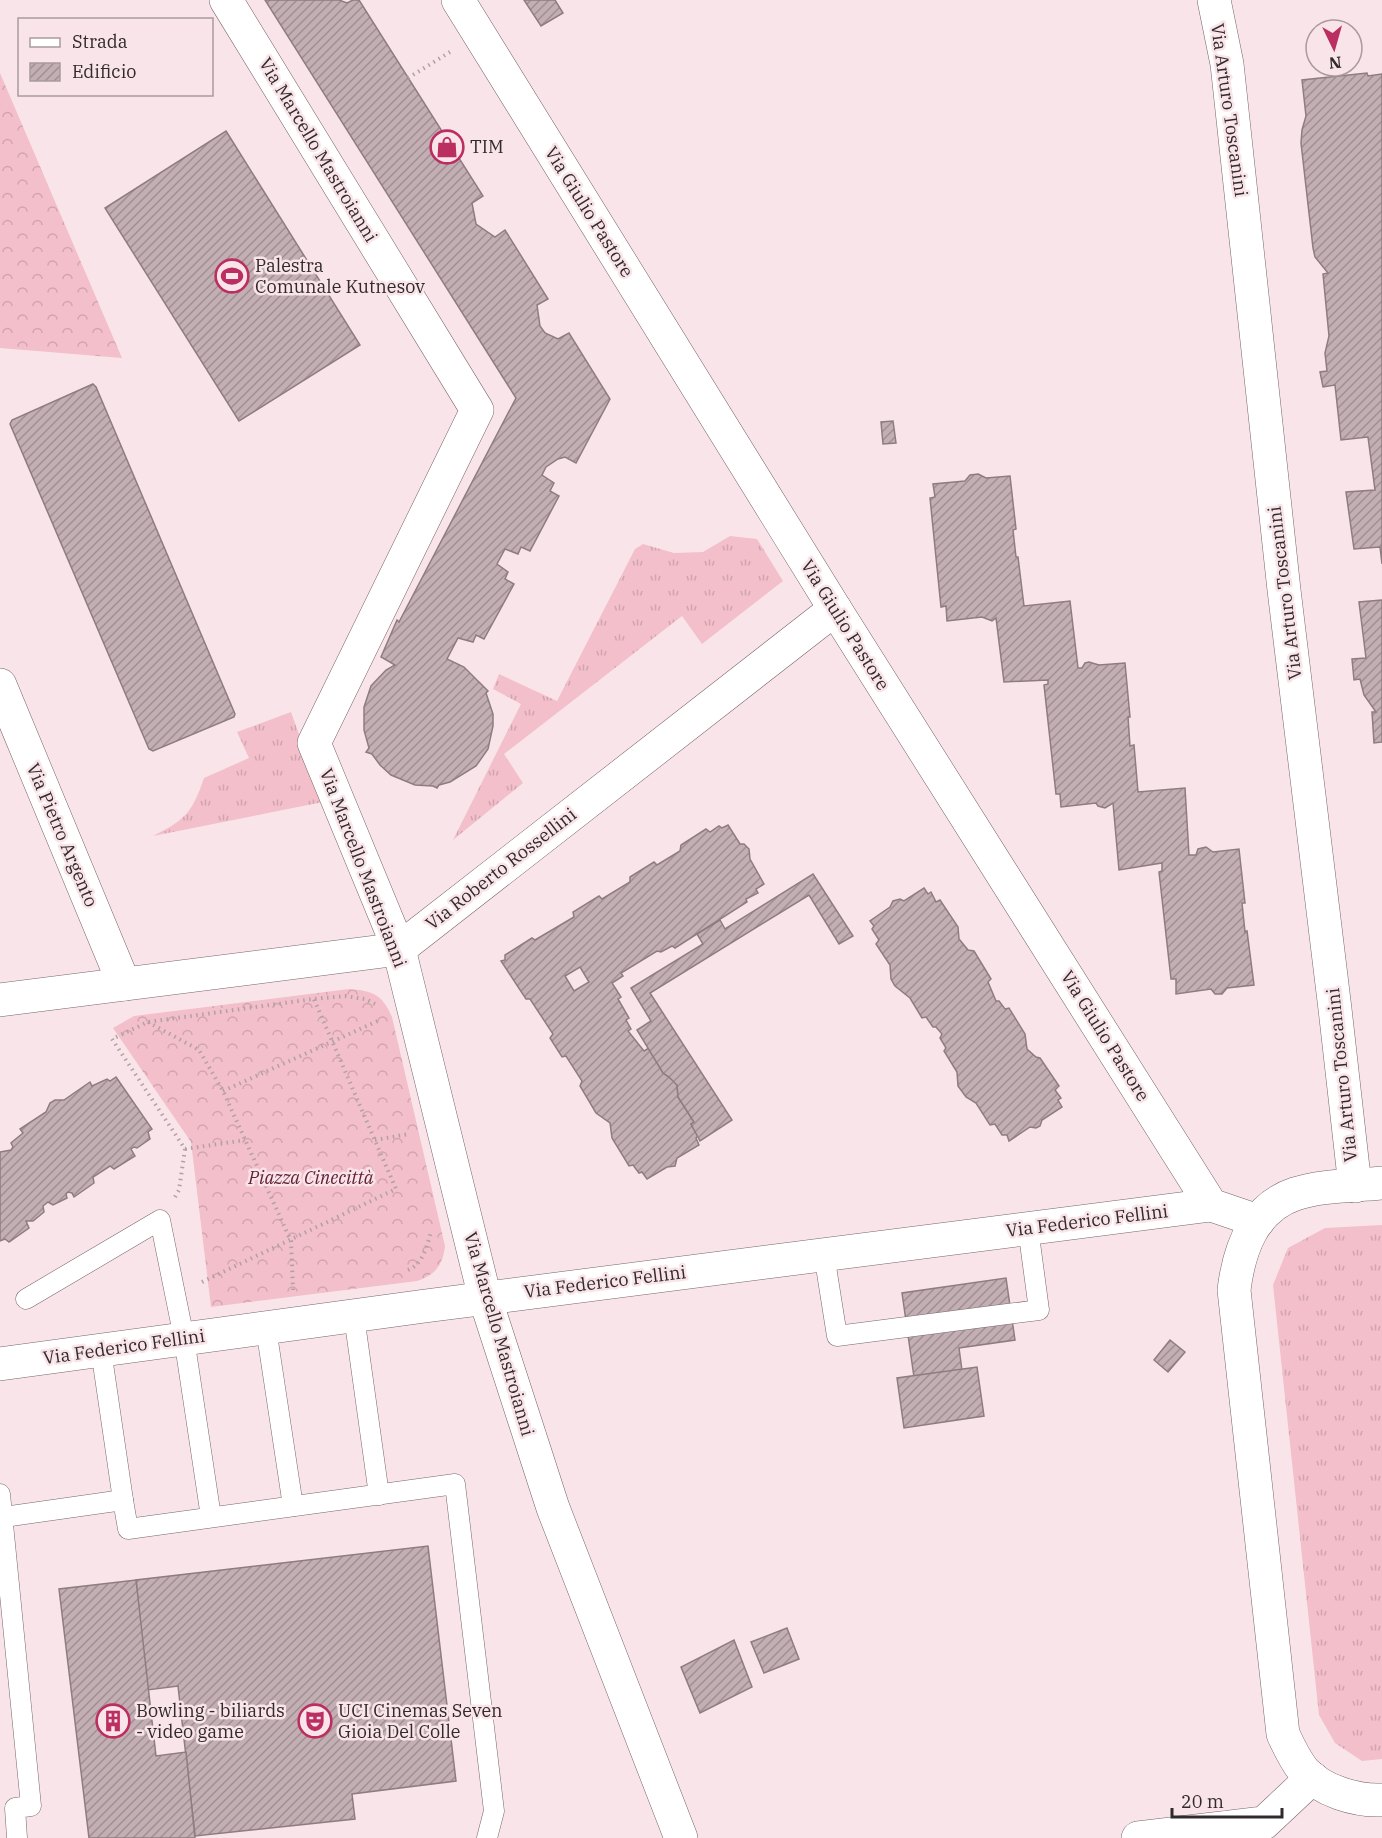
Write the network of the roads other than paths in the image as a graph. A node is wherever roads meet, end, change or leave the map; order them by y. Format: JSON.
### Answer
{"nodes":[{"id":1,"x":226,"y":0,"type":"edge"},
{"id":2,"x":458,"y":0,"type":"edge"},
{"id":3,"x":1214,"y":0,"type":"edge"},
{"id":4,"x":835,"y":609,"type":"junction"},
{"id":5,"x":0,"y":685,"type":"edge"},
{"id":6,"x":399,"y":949,"type":"junction"},
{"id":7,"x":124,"y":984,"type":"junction"},
{"id":8,"x":0,"y":1000,"type":"edge"},
{"id":9,"x":1368,"y":1184,"type":"edge"},
{"id":10,"x":1211,"y":1205,"type":"junction"},
{"id":11,"x":1258,"y":1221,"type":"junction"},
{"id":12,"x":1028,"y":1228,"type":"junction"},
{"id":13,"x":824,"y":1254,"type":"junction"},
{"id":14,"x":485,"y":1298,"type":"junction"},
{"id":15,"x":26,"y":1299,"type":"dead end"},
{"id":16,"x":354,"y":1316,"type":"junction"},
{"id":17,"x":281,"y":1326,"type":"junction"},
{"id":18,"x":184,"y":1338,"type":"junction"},
{"id":19,"x":101,"y":1350,"type":"junction"},
{"id":20,"x":0,"y":1364,"type":"edge"},
{"id":21,"x":0,"y":1494,"type":"edge"},
{"id":22,"x":379,"y":1495,"type":"junction"},
{"id":23,"x":123,"y":1500,"type":"junction"},
{"id":24,"x":293,"y":1506,"type":"junction"},
{"id":25,"x":4,"y":1517,"type":"junction"},
{"id":26,"x":211,"y":1517,"type":"junction"},
{"id":27,"x":1312,"y":1778,"type":"junction"},
{"id":28,"x":1382,"y":1800,"type":"edge"},
{"id":29,"x":17,"y":1838,"type":"edge"},
{"id":30,"x":487,"y":1838,"type":"edge"},
{"id":31,"x":681,"y":1838,"type":"edge"},
{"id":32,"x":1138,"y":1838,"type":"edge"}],
"edges":[{"from":1,"to":6,"type":"street","name":"Via Marcello Mastroianni"},
{"from":2,"to":4,"type":"street","name":"Via Giulio Pastore"},
{"from":3,"to":9,"type":"street","name":"Via Arturo Toscanini"},
{"from":4,"to":6,"type":"street","name":"Via Roberto Rossellini"},
{"from":4,"to":10,"type":"street","name":"Via Giulio Pastore"},
{"from":5,"to":7,"type":"street","name":"Via Pietro Argento"},
{"from":6,"to":7,"type":"street"},
{"from":6,"to":14,"type":"street","name":"Via Marcello Mastroianni"},
{"from":7,"to":8,"type":"street"},
{"from":9,"to":11,"type":"street"},
{"from":10,"to":11,"type":"street"},
{"from":10,"to":12,"type":"street","name":"Via Federico Fellini"},
{"from":11,"to":27,"type":"street"},
{"from":12,"to":13,"type":"street","name":"Via Federico Fellini"},
{"from":12,"to":13,"type":"lane"},
{"from":13,"to":14,"type":"street","name":"Via Federico Fellini"},
{"from":14,"to":16,"type":"street","name":"Via Federico Fellini"},
{"from":14,"to":31,"type":"street","name":"Via Marcello Mastroianni"},
{"from":15,"to":18,"type":"lane"},
{"from":16,"to":17,"type":"street","name":"Via Federico Fellini"},
{"from":16,"to":22,"type":"lane"},
{"from":17,"to":18,"type":"street","name":"Via Federico Fellini"},
{"from":17,"to":24,"type":"lane"},
{"from":18,"to":19,"type":"street","name":"Via Federico Fellini"},
{"from":18,"to":26,"type":"lane"},
{"from":19,"to":20,"type":"street","name":"Via Federico Fellini"},
{"from":19,"to":23,"type":"lane"},
{"from":21,"to":25,"type":"lane"},
{"from":22,"to":24,"type":"lane"},
{"from":22,"to":30,"type":"lane"},
{"from":23,"to":25,"type":"lane"},
{"from":23,"to":26,"type":"lane"},
{"from":24,"to":26,"type":"lane"},
{"from":25,"to":29,"type":"lane"},
{"from":27,"to":28,"type":"street"},
{"from":27,"to":32,"type":"street"}]}
